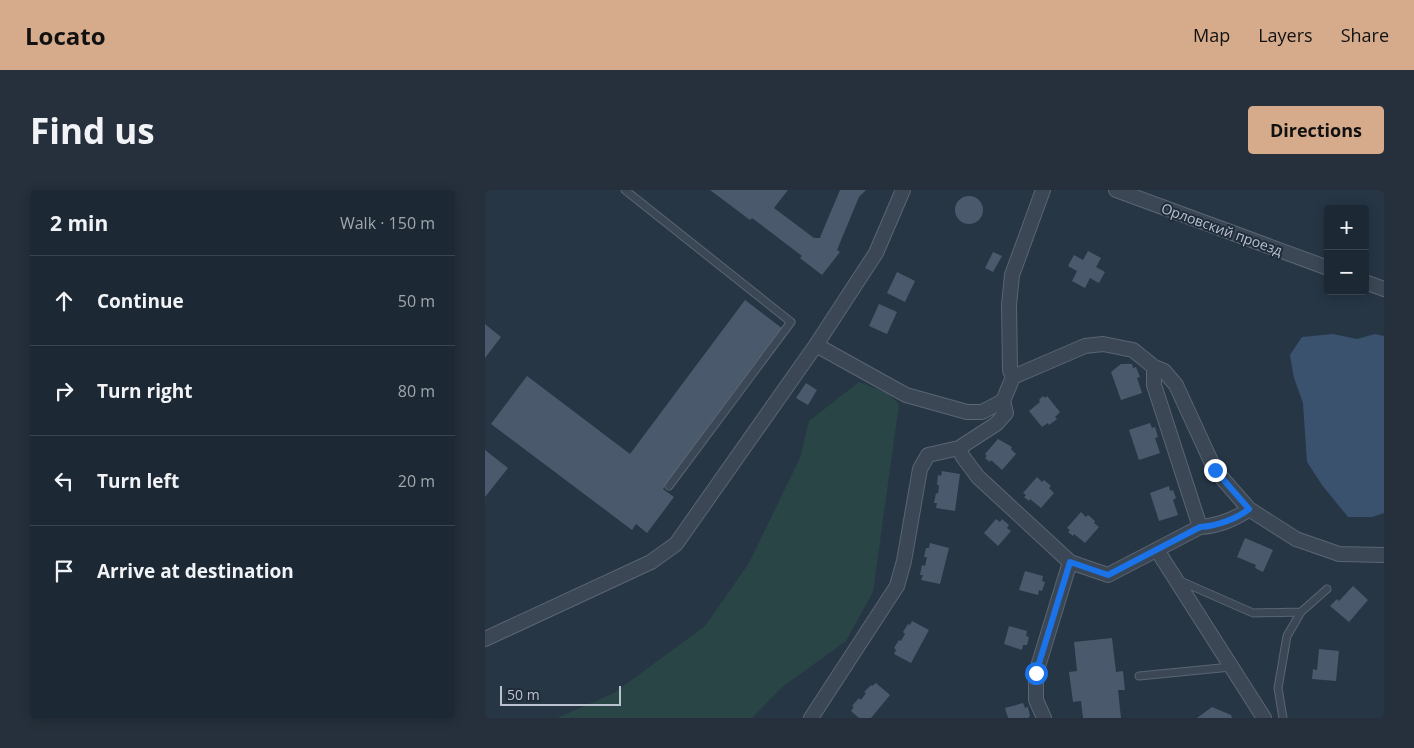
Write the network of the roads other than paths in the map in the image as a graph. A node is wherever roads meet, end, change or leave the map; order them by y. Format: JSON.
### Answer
{"nodes":[{"id":1,"x":625,"y":190,"type":"edge"},
{"id":2,"x":903,"y":190,"type":"edge"},
{"id":3,"x":1043,"y":190,"type":"edge"},
{"id":4,"x":1116,"y":190,"type":"edge"},
{"id":5,"x":1324,"y":267,"type":"edge"},
{"id":6,"x":1369,"y":283,"type":"edge"},
{"id":7,"x":1384,"y":289,"type":"edge"},
{"id":8,"x":816,"y":344,"type":"junction"},
{"id":9,"x":1154,"y":367,"type":"junction"},
{"id":10,"x":1013,"y":377,"type":"junction"},
{"id":11,"x":1003,"y":401,"type":"junction"},
{"id":12,"x":959,"y":448,"type":"junction"},
{"id":13,"x":669,"y":486,"type":"dead end"},
{"id":14,"x":1249,"y":509,"type":"junction"},
{"id":15,"x":1200,"y":527,"type":"junction"},
{"id":16,"x":1157,"y":550,"type":"junction"},
{"id":17,"x":1384,"y":555,"type":"edge"},
{"id":18,"x":1070,"y":562,"type":"junction"},
{"id":19,"x":1175,"y":579,"type":"junction"},
{"id":20,"x":1327,"y":588,"type":"dead end"},
{"id":21,"x":1301,"y":612,"type":"junction"},
{"id":22,"x":485,"y":639,"type":"edge"},
{"id":23,"x":1231,"y":668,"type":"junction"},
{"id":24,"x":1139,"y":676,"type":"dead end"},
{"id":25,"x":811,"y":718,"type":"edge"},
{"id":26,"x":1044,"y":718,"type":"edge"},
{"id":27,"x":1264,"y":718,"type":"edge"},
{"id":28,"x":1283,"y":718,"type":"edge"}],
"edges":[{"from":1,"to":13,"type":"lane"},
{"from":2,"to":8,"type":"street"},
{"from":3,"to":10,"type":"street"},
{"from":4,"to":5,"type":"street","name":"Орловский проезд"},
{"from":6,"to":7,"type":"street"},
{"from":8,"to":11,"type":"street"},
{"from":8,"to":22,"type":"street"},
{"from":9,"to":10,"type":"street"},
{"from":9,"to":14,"type":"street"},
{"from":9,"to":15,"type":"street"},
{"from":10,"to":11,"type":"street"},
{"from":11,"to":12,"type":"street"},
{"from":12,"to":18,"type":"street"},
{"from":12,"to":25,"type":"street"},
{"from":14,"to":15,"type":"street"},
{"from":14,"to":17,"type":"street"},
{"from":15,"to":16,"type":"street"},
{"from":16,"to":18,"type":"street"},
{"from":16,"to":19,"type":"street"},
{"from":18,"to":26,"type":"street"},
{"from":19,"to":21,"type":"lane"},
{"from":19,"to":23,"type":"street"},
{"from":20,"to":21,"type":"lane"},
{"from":21,"to":28,"type":"lane"},
{"from":23,"to":24,"type":"lane"},
{"from":23,"to":27,"type":"street"}]}
